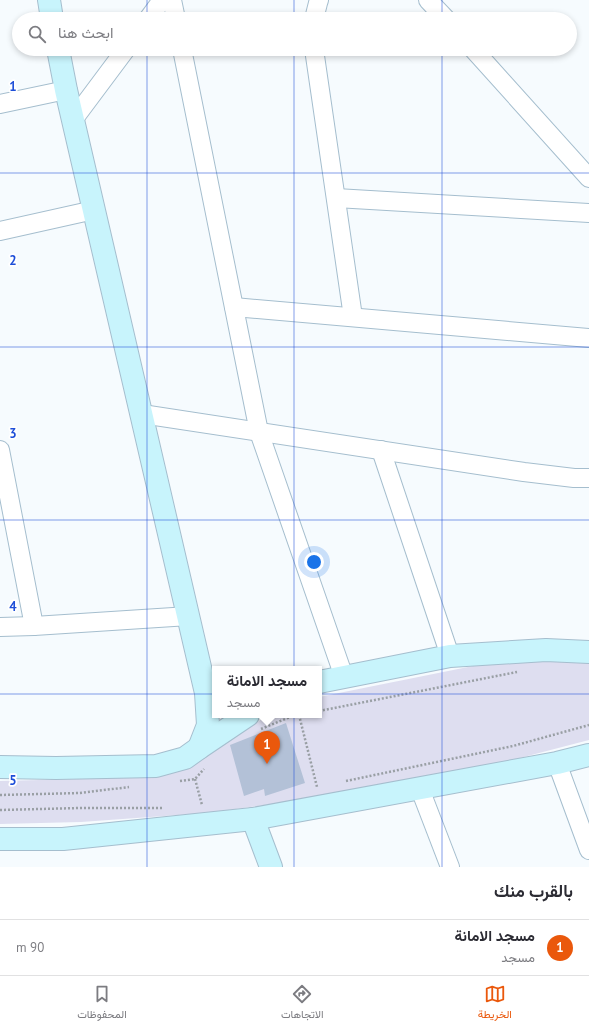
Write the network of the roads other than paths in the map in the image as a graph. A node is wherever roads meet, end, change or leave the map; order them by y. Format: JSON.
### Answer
{"nodes":[{"id":1,"x":49,"y":0,"type":"edge"},
{"id":2,"x":162,"y":0,"type":"edge"},
{"id":3,"x":172,"y":0,"type":"edge"},
{"id":4,"x":319,"y":0,"type":"edge"},
{"id":5,"x":428,"y":0,"type":"edge"},
{"id":6,"x":51,"y":12,"type":"edge"},
{"id":7,"x":153,"y":12,"type":"edge"},
{"id":8,"x":175,"y":12,"type":"edge"},
{"id":9,"x":316,"y":12,"type":"edge"},
{"id":10,"x":439,"y":12,"type":"edge"},
{"id":11,"x":59,"y":56,"type":"edge"},
{"id":12,"x":121,"y":56,"type":"edge"},
{"id":13,"x":183,"y":56,"type":"edge"},
{"id":14,"x":315,"y":56,"type":"edge"},
{"id":15,"x":479,"y":56,"type":"edge"},
{"id":16,"x":66,"y":90,"type":"junction"},
{"id":17,"x":0,"y":104,"type":"edge"},
{"id":18,"x":73,"y":120,"type":"junction"},
{"id":19,"x":589,"y":178,"type":"edge"},
{"id":20,"x":336,"y":198,"type":"junction"},
{"id":21,"x":94,"y":210,"type":"junction"},
{"id":22,"x":589,"y":213,"type":"edge"},
{"id":23,"x":0,"y":231,"type":"edge"},
{"id":24,"x":234,"y":307,"type":"junction"},
{"id":25,"x":353,"y":317,"type":"junction"},
{"id":26,"x":589,"y":338,"type":"edge"},
{"id":27,"x":142,"y":414,"type":"junction"},
{"id":28,"x":259,"y":432,"type":"junction"},
{"id":29,"x":381,"y":450,"type":"junction"},
{"id":30,"x":0,"y":454,"type":"edge"},
{"id":31,"x":589,"y":478,"type":"edge"},
{"id":32,"x":189,"y":616,"type":"junction"},
{"id":33,"x":34,"y":626,"type":"junction"},
{"id":34,"x":0,"y":627,"type":"edge"},
{"id":35,"x":589,"y":652,"type":"edge"},
{"id":36,"x":450,"y":656,"type":"junction"},
{"id":37,"x":214,"y":666,"type":"edge"},
{"id":38,"x":344,"y":677,"type":"junction"},
{"id":39,"x":322,"y":681,"type":"edge"},
{"id":40,"x":244,"y":718,"type":"edge"},
{"id":41,"x":199,"y":748,"type":"junction"},
{"id":42,"x":589,"y":755,"type":"edge"},
{"id":43,"x":557,"y":763,"type":"junction"},
{"id":44,"x":0,"y":767,"type":"edge"},
{"id":45,"x":420,"y":789,"type":"junction"},
{"id":46,"x":253,"y":819,"type":"junction"},
{"id":47,"x":0,"y":839,"type":"edge"},
{"id":48,"x":589,"y":850,"type":"edge"},
{"id":49,"x":271,"y":867,"type":"edge"},
{"id":50,"x":450,"y":867,"type":"edge"}],
"edges":[{"from":1,"to":6,"type":"main road"},
{"from":2,"to":7,"type":"street"},
{"from":3,"to":8,"type":"street"},
{"from":4,"to":9,"type":"street"},
{"from":5,"to":10,"type":"street"},
{"from":11,"to":16,"type":"main road"},
{"from":12,"to":18,"type":"street"},
{"from":13,"to":24,"type":"street"},
{"from":14,"to":20,"type":"street"},
{"from":15,"to":19,"type":"street"},
{"from":16,"to":17,"type":"street"},
{"from":16,"to":18,"type":"main road"},
{"from":18,"to":21,"type":"main road"},
{"from":20,"to":22,"type":"street"},
{"from":20,"to":25,"type":"street"},
{"from":21,"to":23,"type":"street"},
{"from":21,"to":27,"type":"main road"},
{"from":24,"to":25,"type":"street"},
{"from":24,"to":28,"type":"street"},
{"from":25,"to":26,"type":"street"},
{"from":27,"to":28,"type":"street"},
{"from":27,"to":32,"type":"main road"},
{"from":28,"to":29,"type":"street"},
{"from":28,"to":38,"type":"street"},
{"from":29,"to":31,"type":"street"},
{"from":29,"to":36,"type":"street"},
{"from":30,"to":33,"type":"street"},
{"from":32,"to":33,"type":"street"},
{"from":32,"to":37,"type":"main road"},
{"from":32,"to":41,"type":"main road"},
{"from":33,"to":34,"type":"street"},
{"from":35,"to":36,"type":"main road"},
{"from":36,"to":38,"type":"main road"},
{"from":38,"to":39,"type":"main road"},
{"from":40,"to":41,"type":"main road"},
{"from":41,"to":44,"type":"main road"},
{"from":42,"to":43,"type":"main road"},
{"from":43,"to":45,"type":"main road"},
{"from":43,"to":48,"type":"street"},
{"from":45,"to":46,"type":"main road"},
{"from":45,"to":50,"type":"street"},
{"from":46,"to":47,"type":"main road"},
{"from":46,"to":49,"type":"main road"}]}
